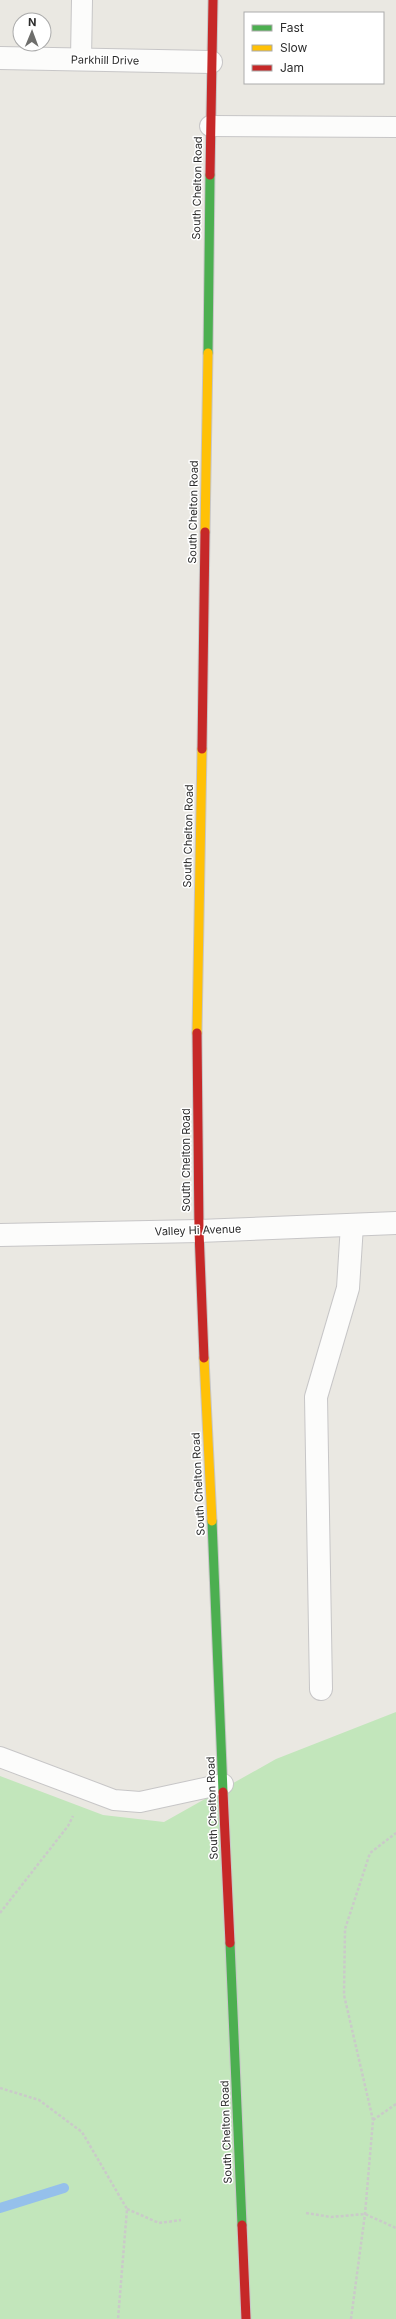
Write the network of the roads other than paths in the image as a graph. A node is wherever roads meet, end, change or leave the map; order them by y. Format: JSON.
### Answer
{"nodes":[{"id":1,"x":82,"y":0,"type":"edge"},
{"id":2,"x":213,"y":0,"type":"edge"},
{"id":3,"x":0,"y":58,"type":"edge"},
{"id":4,"x":81,"y":59,"type":"junction"},
{"id":5,"x":211,"y":62,"type":"junction"},
{"id":6,"x":210,"y":126,"type":"junction"},
{"id":7,"x":396,"y":128,"type":"edge"},
{"id":8,"x":396,"y":1223,"type":"edge"},
{"id":9,"x":352,"y":1225,"type":"junction"},
{"id":10,"x":199,"y":1231,"type":"junction"},
{"id":11,"x":0,"y":1235,"type":"edge"},
{"id":12,"x":321,"y":1689,"type":"dead end"},
{"id":13,"x":0,"y":1757,"type":"edge"},
{"id":14,"x":223,"y":1784,"type":"junction"},
{"id":15,"x":246,"y":2319,"type":"edge"}],
"edges":[{"from":1,"to":4,"type":"lane"},
{"from":2,"to":5,"type":"main road","name":"South Chelton Road"},
{"from":3,"to":4,"type":"street","name":"Parkhill Drive"},
{"from":4,"to":5,"type":"street","name":"Parkhill Drive"},
{"from":5,"to":6,"type":"main road","name":"South Chelton Road"},
{"from":6,"to":7,"type":"lane"},
{"from":6,"to":10,"type":"main road","name":"South Chelton Road"},
{"from":8,"to":9,"type":"street","name":"Valley Hi Avenue"},
{"from":9,"to":10,"type":"street","name":"Valley Hi Avenue"},
{"from":9,"to":12,"type":"street"},
{"from":10,"to":11,"type":"street","name":"Valley Hi Avenue"},
{"from":10,"to":14,"type":"main road","name":"South Chelton Road"},
{"from":13,"to":14,"type":"lane"},
{"from":14,"to":15,"type":"main road","name":"South Chelton Road"}]}
